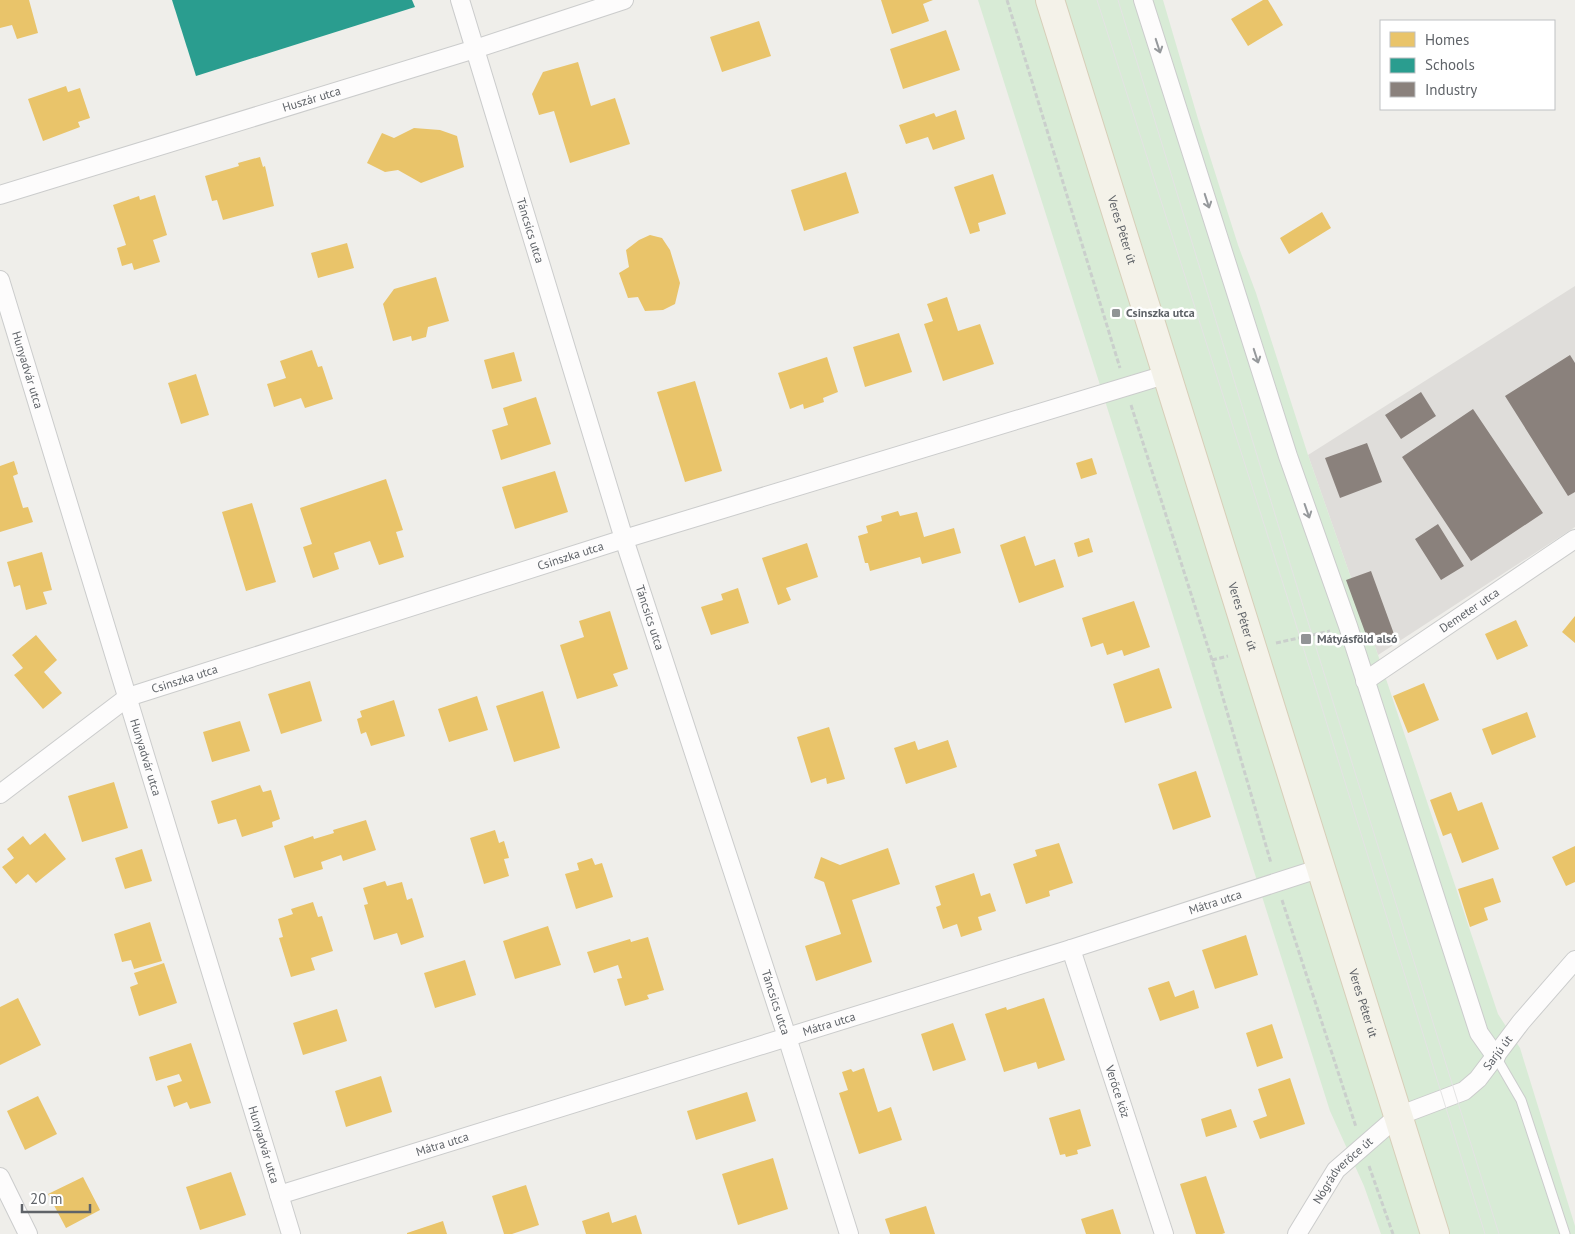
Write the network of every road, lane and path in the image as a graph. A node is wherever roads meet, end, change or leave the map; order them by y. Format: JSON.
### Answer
{"nodes":[{"id":1,"x":460,"y":0,"type":"edge"},
{"id":2,"x":624,"y":0,"type":"edge"},
{"id":3,"x":1007,"y":0,"type":"edge"},
{"id":4,"x":1050,"y":0,"type":"edge"},
{"id":5,"x":1143,"y":0,"type":"edge"},
{"id":6,"x":474,"y":48,"type":"junction"},
{"id":7,"x":0,"y":196,"type":"edge"},
{"id":8,"x":0,"y":280,"type":"edge"},
{"id":9,"x":1168,"y":374,"type":"junction"},
{"id":10,"x":1126,"y":386,"type":"junction"},
{"id":11,"x":624,"y":539,"type":"junction"},
{"id":12,"x":1575,"y":539,"type":"edge"},
{"id":13,"x":1348,"y":626,"type":"junction"},
{"id":14,"x":1253,"y":649,"type":"junction"},
{"id":15,"x":1212,"y":660,"type":"junction"},
{"id":16,"x":1365,"y":681,"type":"junction"},
{"id":17,"x":128,"y":697,"type":"junction"},
{"id":18,"x":0,"y":794,"type":"edge"},
{"id":19,"x":1321,"y":868,"type":"junction"},
{"id":20,"x":1276,"y":882,"type":"junction"},
{"id":21,"x":1071,"y":949,"type":"junction"},
{"id":22,"x":1575,"y":960,"type":"edge"},
{"id":23,"x":787,"y":1036,"type":"junction"},
{"id":24,"x":1496,"y":1057,"type":"junction"},
{"id":25,"x":1398,"y":1116,"type":"junction"},
{"id":26,"x":1362,"y":1148,"type":"junction"},
{"id":27,"x":0,"y":1177,"type":"edge"},
{"id":28,"x":279,"y":1195,"type":"junction"},
{"id":29,"x":28,"y":1234,"type":"edge"},
{"id":30,"x":291,"y":1234,"type":"edge"},
{"id":31,"x":849,"y":1234,"type":"edge"},
{"id":32,"x":1164,"y":1234,"type":"edge"},
{"id":33,"x":1297,"y":1234,"type":"edge"},
{"id":34,"x":1393,"y":1234,"type":"edge"},
{"id":35,"x":1435,"y":1234,"type":"edge"},
{"id":36,"x":1565,"y":1234,"type":"edge"}],
"edges":[{"from":1,"to":6,"type":"street","name":"Táncsics utca"},
{"from":2,"to":6,"type":"street","name":"Huszár utca"},
{"from":3,"to":10,"type":"path"},
{"from":4,"to":9,"type":"main road","name":"Veres Péter út"},
{"from":5,"to":13,"type":"street","one_way":true},
{"from":6,"to":7,"type":"street","name":"Huszár utca"},
{"from":6,"to":11,"type":"street","name":"Táncsics utca"},
{"from":8,"to":17,"type":"street","name":"Hunyadvár utca"},
{"from":9,"to":10,"type":"street","name":"Csinszka utca"},
{"from":9,"to":14,"type":"main road","name":"Veres Péter út"},
{"from":10,"to":11,"type":"street","name":"Csinszka utca"},
{"from":10,"to":15,"type":"path"},
{"from":11,"to":17,"type":"street","name":"Csinszka utca"},
{"from":11,"to":23,"type":"street","name":"Táncsics utca"},
{"from":12,"to":16,"type":"street","name":"Demeter utca"},
{"from":13,"to":14,"type":"path"},
{"from":13,"to":16,"type":"street"},
{"from":14,"to":15,"type":"path"},
{"from":14,"to":19,"type":"main road","name":"Veres Péter út"},
{"from":15,"to":20,"type":"path"},
{"from":16,"to":24,"type":"street"},
{"from":17,"to":18,"type":"street","name":"Csinszka utca"},
{"from":17,"to":28,"type":"street","name":"Hunyadvár utca"},
{"from":19,"to":20,"type":"street","name":"Mátra utca"},
{"from":19,"to":25,"type":"main road","name":"Veres Péter út"},
{"from":20,"to":21,"type":"street","name":"Mátra utca"},
{"from":20,"to":26,"type":"path"},
{"from":21,"to":23,"type":"street","name":"Mátra utca"},
{"from":21,"to":32,"type":"street","name":"Verőce köz"},
{"from":22,"to":24,"type":"street","name":"Sarjú út"},
{"from":23,"to":28,"type":"street","name":"Mátra utca"},
{"from":23,"to":31,"type":"street","name":"Táncsics utca"},
{"from":24,"to":25,"type":"street","name":"Sarjú út"},
{"from":24,"to":36,"type":"lane"},
{"from":25,"to":26,"type":"street","name":"Nógrádverőce út"},
{"from":25,"to":35,"type":"main road","name":"Veres Péter út"},
{"from":26,"to":33,"type":"street","name":"Nógrádverőce út"},
{"from":26,"to":34,"type":"path"},
{"from":27,"to":29,"type":"street"},
{"from":28,"to":30,"type":"street","name":"Hunyadvár utca"}]}
